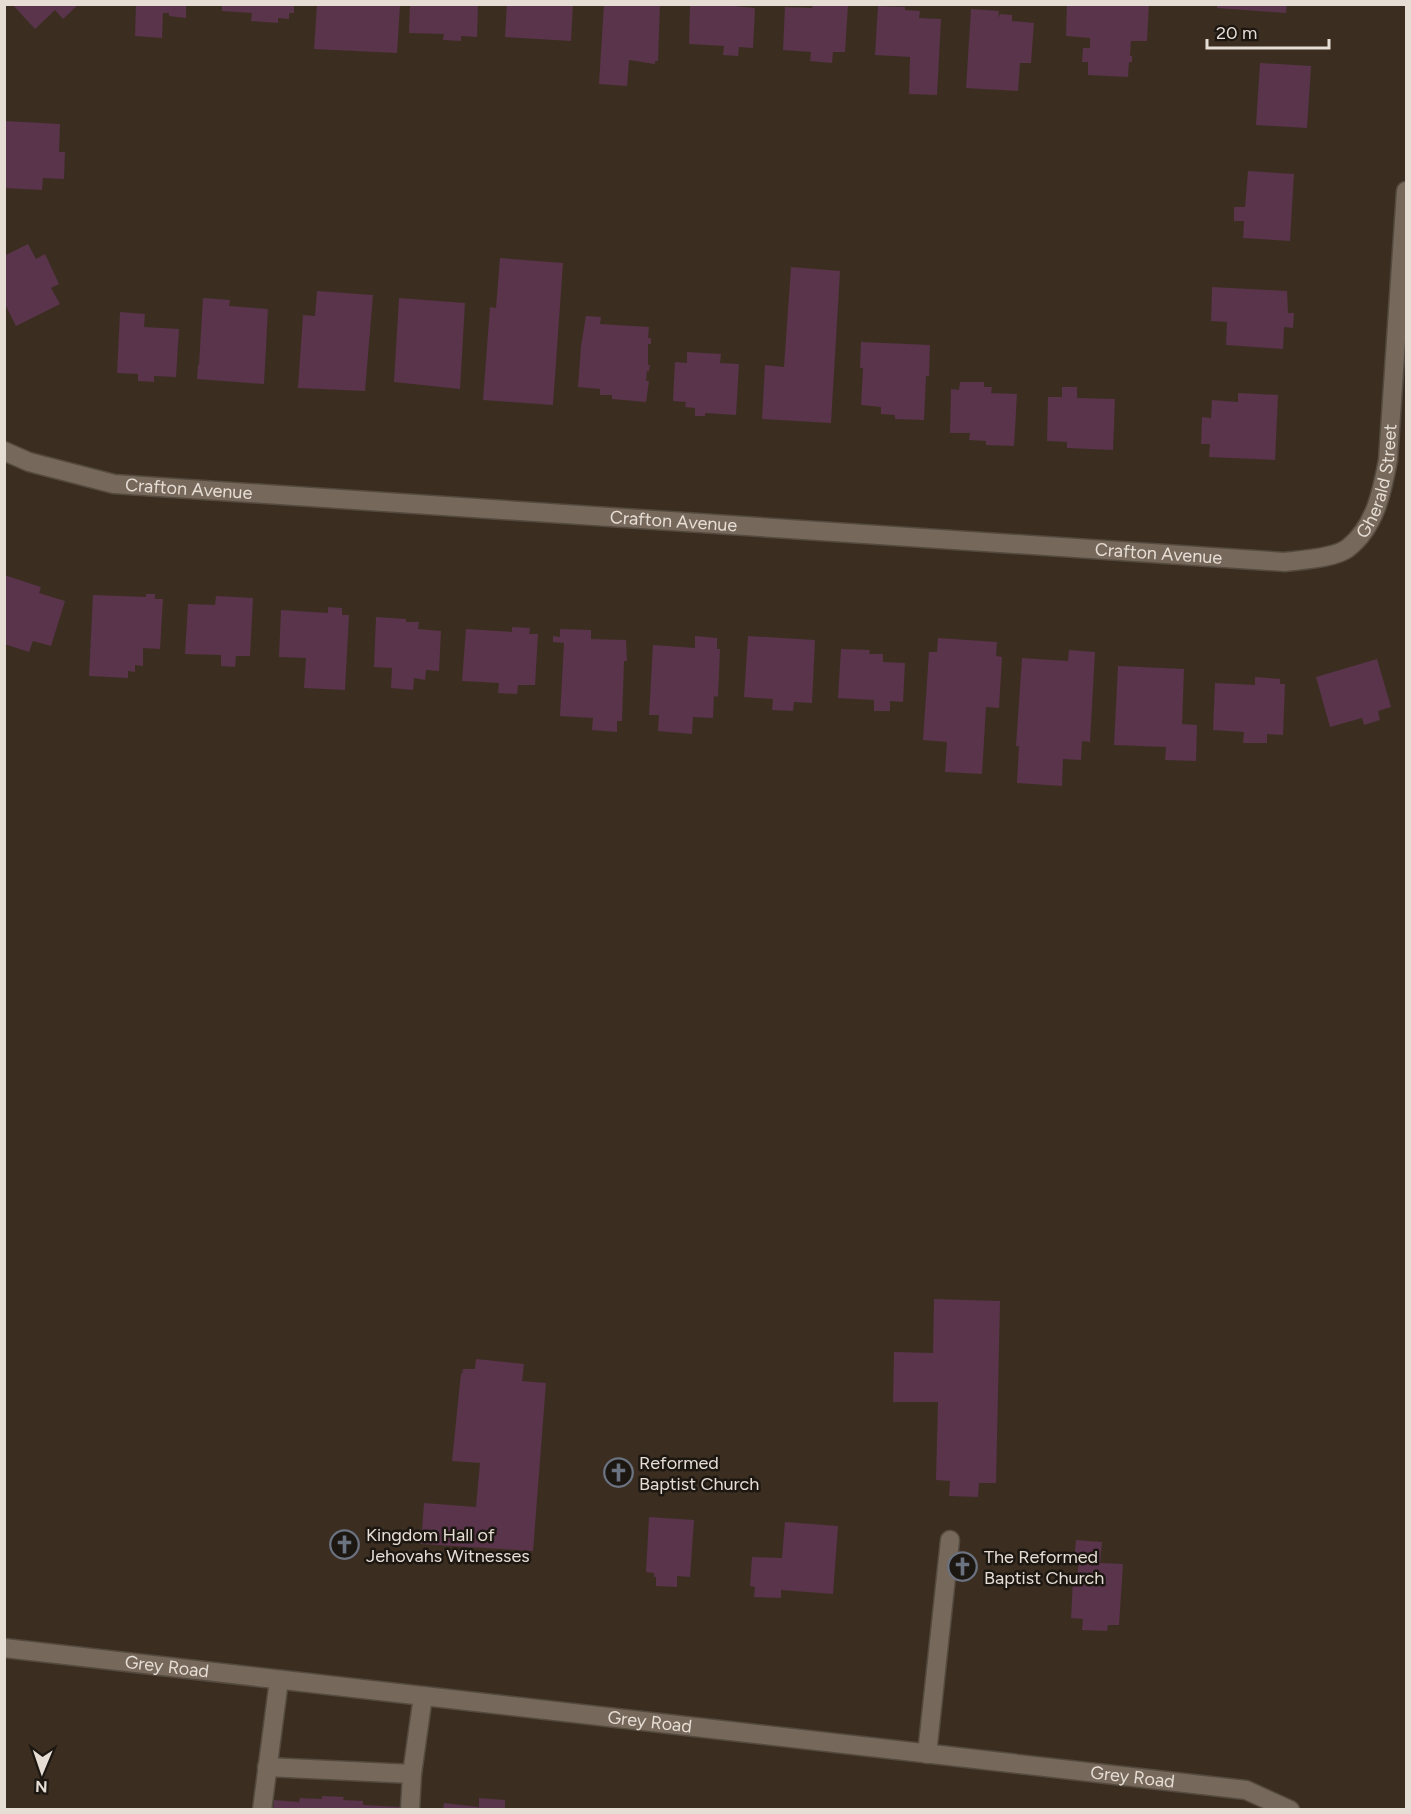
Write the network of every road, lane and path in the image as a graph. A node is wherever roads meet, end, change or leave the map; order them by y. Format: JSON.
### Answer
{"nodes":[{"id":1,"x":1407,"y":191,"type":"edge"},
{"id":2,"x":4,"y":451,"type":"edge"},
{"id":3,"x":1347,"y":549,"type":"joint"},
{"id":4,"x":950,"y":1540,"type":"dead end"},
{"id":5,"x":4,"y":1648,"type":"edge"},
{"id":6,"x":279,"y":1680,"type":"junction"},
{"id":7,"x":423,"y":1696,"type":"junction"},
{"id":8,"x":927,"y":1754,"type":"junction"},
{"id":9,"x":267,"y":1767,"type":"junction"},
{"id":10,"x":412,"y":1774,"type":"junction"},
{"id":11,"x":262,"y":1809,"type":"edge"},
{"id":12,"x":410,"y":1809,"type":"edge"},
{"id":13,"x":1290,"y":1809,"type":"edge"}],
"edges":[{"from":1,"to":3,"type":"street","name":"Gherald Street"},
{"from":2,"to":3,"type":"street","name":"Crafton Avenue"},
{"from":4,"to":8,"type":"street"},
{"from":5,"to":6,"type":"street","name":"Grey Road"},
{"from":6,"to":7,"type":"street","name":"Grey Road"},
{"from":6,"to":9,"type":"street"},
{"from":7,"to":8,"type":"street","name":"Grey Road"},
{"from":7,"to":10,"type":"street"},
{"from":8,"to":13,"type":"street","name":"Grey Road"},
{"from":9,"to":10,"type":"street"},
{"from":9,"to":11,"type":"street"},
{"from":10,"to":12,"type":"street"}]}
